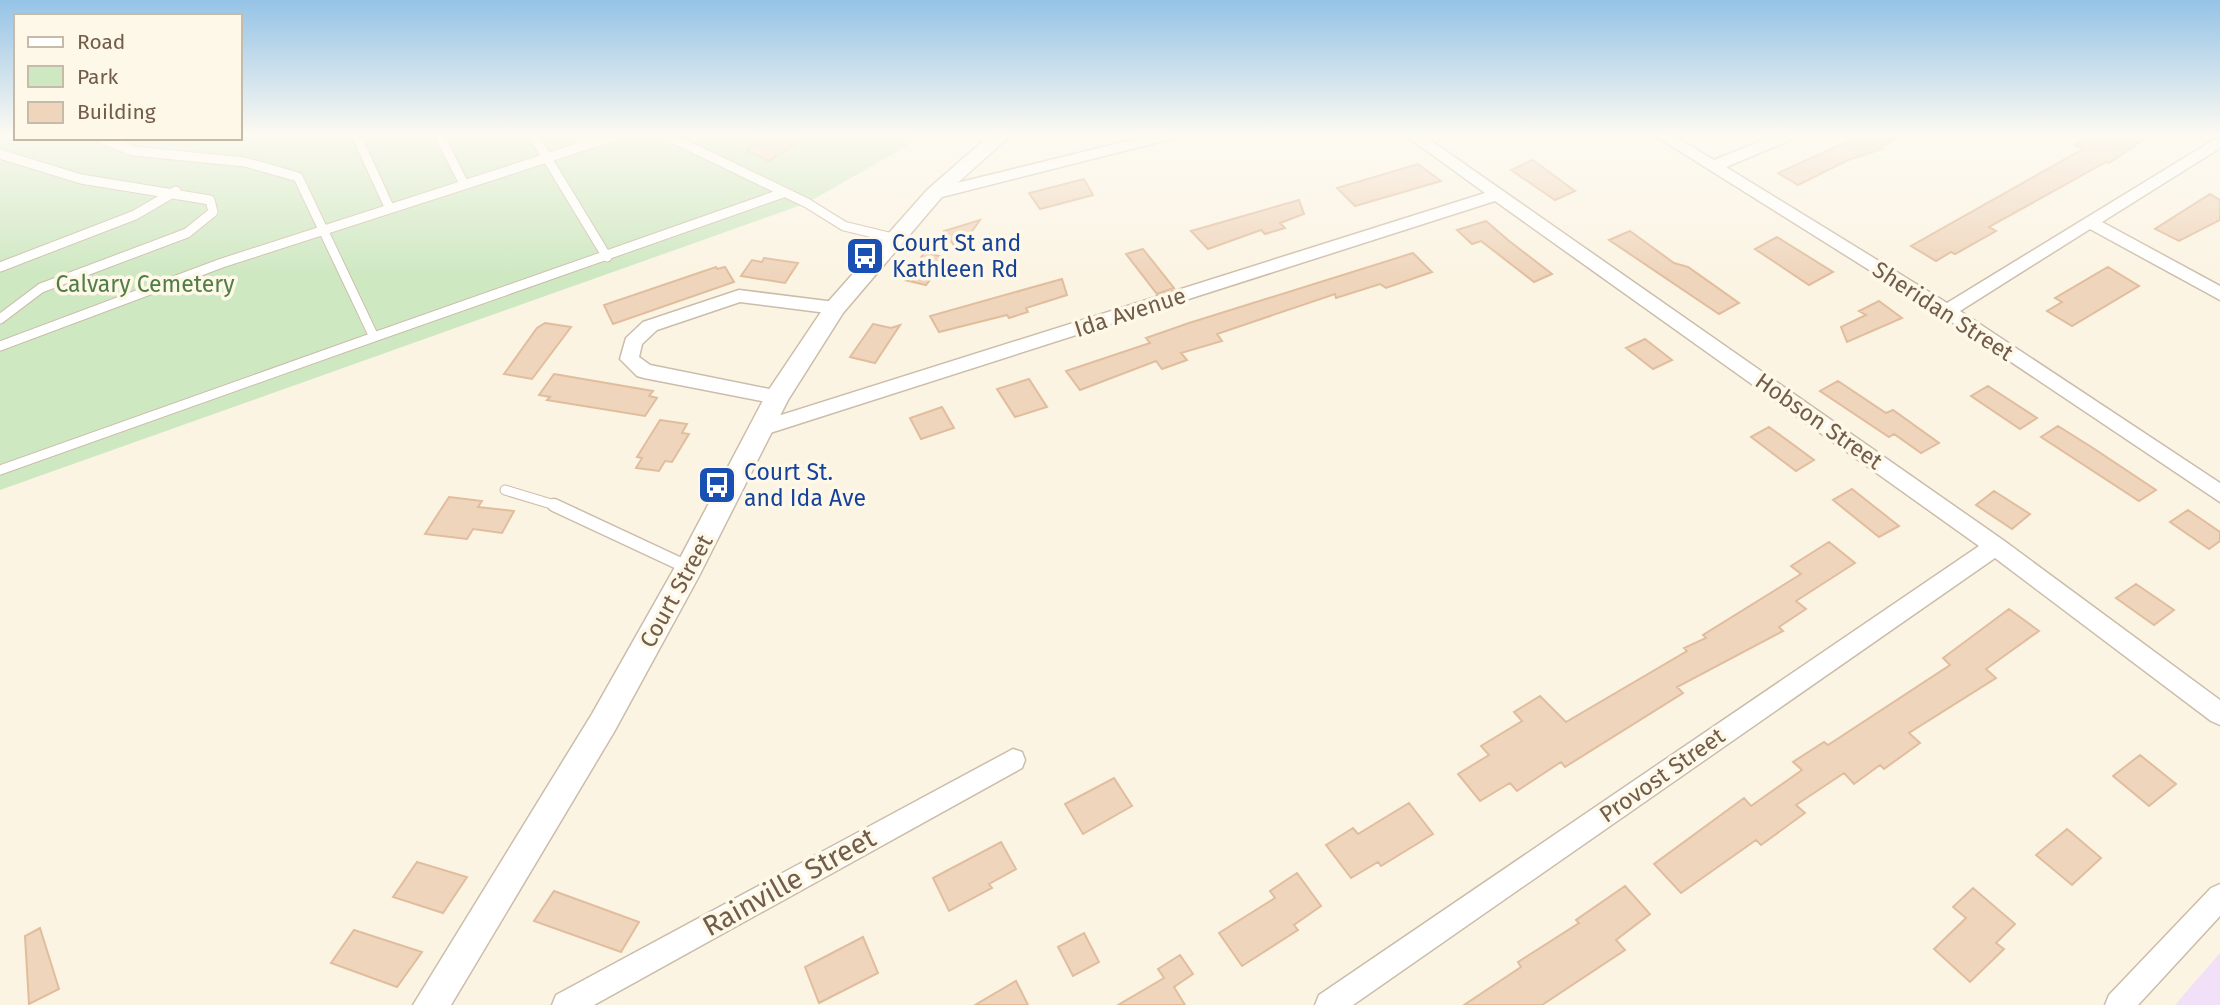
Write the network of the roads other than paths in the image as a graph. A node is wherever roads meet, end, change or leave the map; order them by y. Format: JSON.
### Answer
{"nodes":[{"id":1,"x":96,"y":182,"type":"edge"},
{"id":2,"x":300,"y":182,"type":"edge"},
{"id":3,"x":377,"y":182,"type":"edge"},
{"id":4,"x":470,"y":182,"type":"edge"},
{"id":5,"x":562,"y":182,"type":"edge"},
{"id":6,"x":761,"y":182,"type":"edge"},
{"id":7,"x":948,"y":182,"type":"edge"},
{"id":8,"x":982,"y":182,"type":"edge"},
{"id":9,"x":1479,"y":182,"type":"edge"},
{"id":10,"x":1740,"y":182,"type":"edge"},
{"id":11,"x":2155,"y":182,"type":"edge"},
{"id":12,"x":464,"y":184,"type":"joint"},
{"id":13,"x":176,"y":191,"type":"junction"},
{"id":14,"x":783,"y":193,"type":"junction"},
{"id":15,"x":934,"y":194,"type":"junction"},
{"id":16,"x":1497,"y":195,"type":"junction"},
{"id":17,"x":389,"y":207,"type":"junction"},
{"id":18,"x":2090,"y":222,"type":"junction"},
{"id":19,"x":323,"y":231,"type":"junction"},
{"id":20,"x":893,"y":238,"type":"junction"},
{"id":21,"x":607,"y":257,"type":"junction"},
{"id":22,"x":0,"y":267,"type":"edge"},
{"id":23,"x":2220,"y":293,"type":"edge"},
{"id":24,"x":835,"y":308,"type":"junction"},
{"id":25,"x":1947,"y":311,"type":"junction"},
{"id":26,"x":0,"y":319,"type":"edge"},
{"id":27,"x":374,"y":337,"type":"junction"},
{"id":28,"x":0,"y":346,"type":"edge"},
{"id":29,"x":777,"y":397,"type":"junction"},
{"id":30,"x":763,"y":428,"type":"junction"},
{"id":31,"x":0,"y":470,"type":"edge"},
{"id":32,"x":505,"y":490,"type":"dead end"},
{"id":33,"x":2220,"y":494,"type":"edge"},
{"id":34,"x":1995,"y":546,"type":"junction"},
{"id":35,"x":689,"y":568,"type":"junction"},
{"id":36,"x":2220,"y":714,"type":"edge"},
{"id":37,"x":1013,"y":760,"type":"dead end"},
{"id":38,"x":2220,"y":897,"type":"edge"},
{"id":39,"x":431,"y":1005,"type":"edge"},
{"id":40,"x":566,"y":1005,"type":"edge"},
{"id":41,"x":1329,"y":1005,"type":"edge"},
{"id":42,"x":2119,"y":1005,"type":"edge"}],
"edges":[{"from":1,"to":13,"type":"lane"},
{"from":2,"to":19,"type":"lane"},
{"from":3,"to":17,"type":"lane"},
{"from":4,"to":12,"type":"lane"},
{"from":5,"to":21,"type":"lane"},
{"from":6,"to":14,"type":"lane"},
{"from":7,"to":15,"type":"street","name":"Court Street"},
{"from":8,"to":15,"type":"street"},
{"from":9,"to":16,"type":"street","name":"Hobson Street"},
{"from":10,"to":25,"type":"street","name":"Sheridan Street"},
{"from":11,"to":18,"type":"street"},
{"from":12,"to":17,"type":"lane"},
{"from":13,"to":22,"type":"lane"},
{"from":13,"to":26,"type":"lane"},
{"from":14,"to":20,"type":"lane"},
{"from":14,"to":21,"type":"lane"},
{"from":15,"to":20,"type":"street","name":"Court Street"},
{"from":16,"to":30,"type":"street","name":"Ida Avenue"},
{"from":16,"to":34,"type":"street","name":"Hobson Street"},
{"from":17,"to":19,"type":"lane"},
{"from":18,"to":23,"type":"street"},
{"from":18,"to":25,"type":"street"},
{"from":19,"to":27,"type":"lane"},
{"from":19,"to":28,"type":"lane"},
{"from":20,"to":24,"type":"street","name":"Court Street"},
{"from":21,"to":27,"type":"lane"},
{"from":24,"to":29,"type":"street","name":"Court Street"},
{"from":24,"to":29,"type":"street"},
{"from":25,"to":33,"type":"street","name":"Sheridan Street"},
{"from":27,"to":31,"type":"lane"},
{"from":29,"to":30,"type":"street","name":"Court Street"},
{"from":30,"to":35,"type":"street","name":"Court Street"},
{"from":32,"to":35,"type":"lane"},
{"from":34,"to":36,"type":"street","name":"Hobson Street"},
{"from":34,"to":41,"type":"street","name":"Provost Street"},
{"from":35,"to":39,"type":"street","name":"Court Street"},
{"from":37,"to":40,"type":"street","name":"Rainville Street"},
{"from":38,"to":42,"type":"street"}]}
